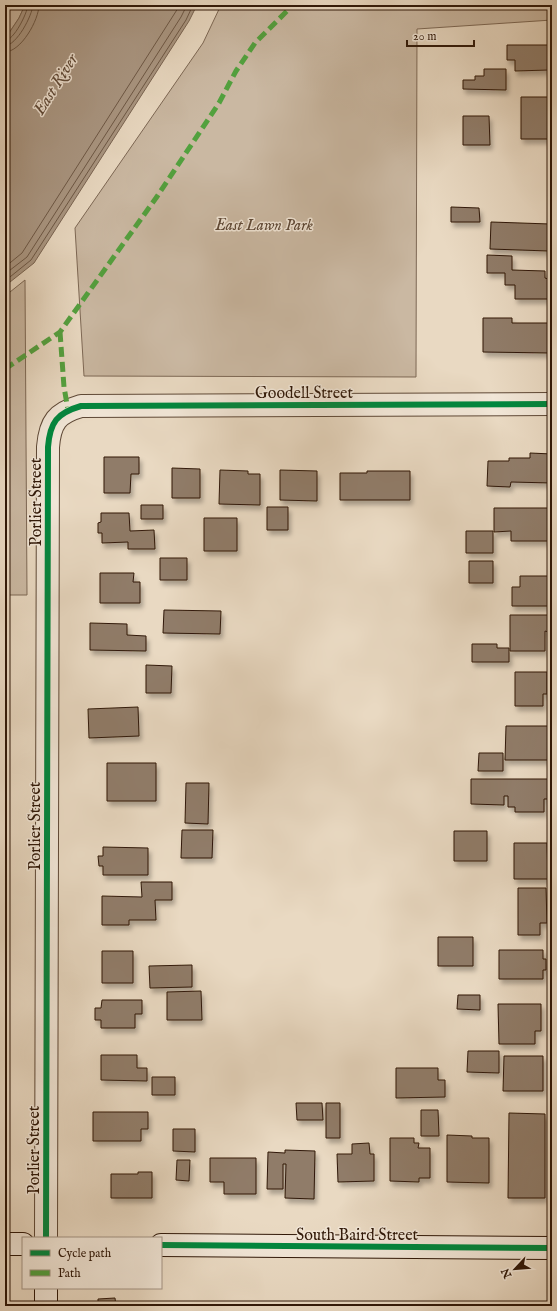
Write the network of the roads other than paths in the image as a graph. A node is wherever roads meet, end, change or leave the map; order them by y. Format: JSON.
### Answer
{"nodes":[{"id":1,"x":552,"y":404,"type":"edge"},
{"id":2,"x":58,"y":416,"type":"joint"},
{"id":3,"x":46,"y":1237,"type":"edge"},
{"id":4,"x":5,"y":1244,"type":"edge"},
{"id":5,"x":22,"y":1244,"type":"edge"},
{"id":6,"x":162,"y":1245,"type":"edge"},
{"id":7,"x":552,"y":1248,"type":"edge"},
{"id":8,"x":46,"y":1289,"type":"edge"},
{"id":9,"x":46,"y":1306,"type":"edge"}],
"edges":[{"from":1,"to":2,"type":"street","name":"Goodell Street"},
{"from":2,"to":3,"type":"street","name":"Porlier Street"},
{"from":4,"to":5,"type":"street"},
{"from":6,"to":7,"type":"street","name":"South Baird Street"},
{"from":8,"to":9,"type":"street"}]}
